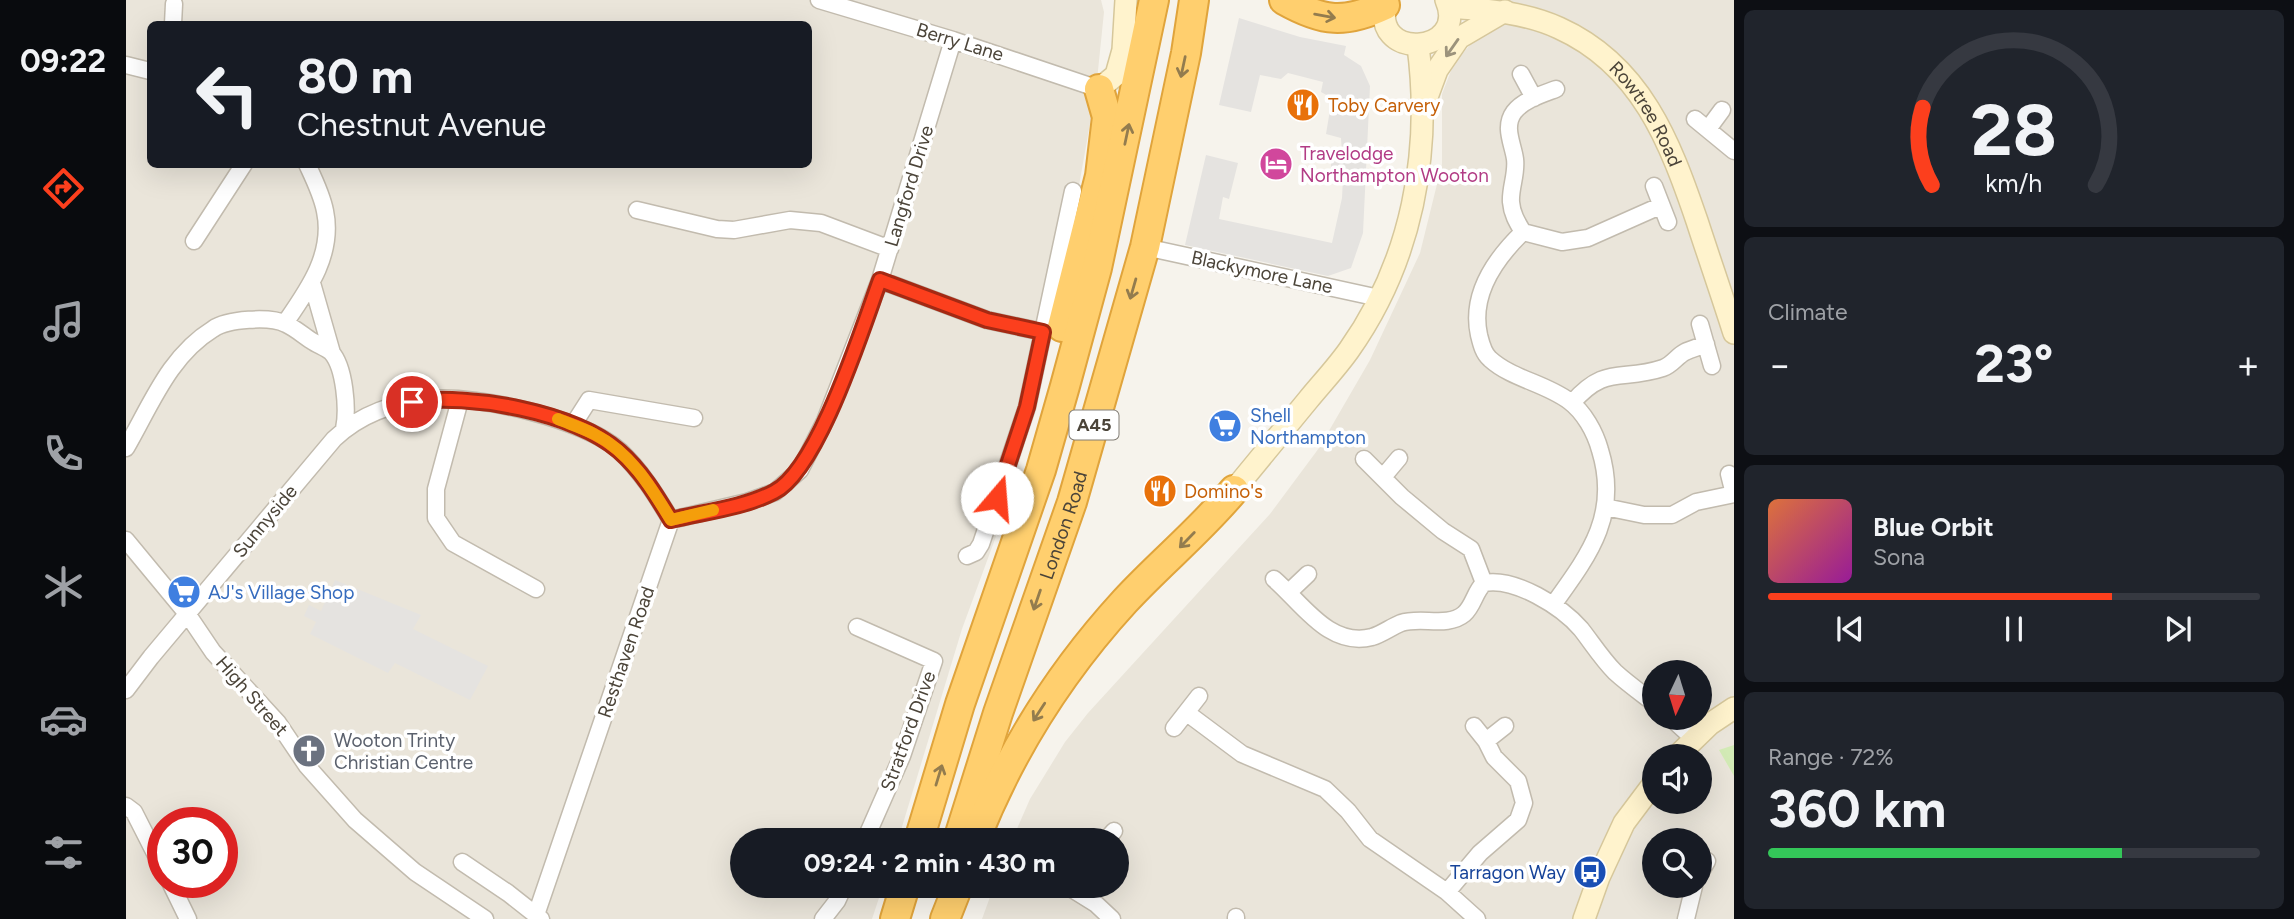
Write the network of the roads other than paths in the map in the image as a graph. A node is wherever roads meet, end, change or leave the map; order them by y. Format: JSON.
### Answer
{"nodes":[{"id":1,"x":819,"y":0,"type":"edge"},
{"id":2,"x":1126,"y":0,"type":"edge"},
{"id":3,"x":1154,"y":0,"type":"edge"},
{"id":4,"x":1194,"y":0,"type":"edge"},
{"id":5,"x":1284,"y":0,"type":"edge"},
{"id":6,"x":1386,"y":2,"type":"edge"},
{"id":7,"x":174,"y":4,"type":"dead end"},
{"id":8,"x":1448,"y":4,"type":"edge"},
{"id":9,"x":1505,"y":11,"type":"junction"},
{"id":10,"x":173,"y":21,"type":"edge"},
{"id":11,"x":953,"y":40,"type":"junction"},
{"id":12,"x":1418,"y":46,"type":"junction"},
{"id":13,"x":126,"y":65,"type":"edge"},
{"id":14,"x":147,"y":70,"type":"edge"},
{"id":15,"x":1521,"y":74,"type":"dead end"},
{"id":16,"x":1099,"y":89,"type":"junction"},
{"id":17,"x":1556,"y":89,"type":"dead end"},
{"id":18,"x":1534,"y":98,"type":"junction"},
{"id":19,"x":1424,"y":106,"type":"junction"},
{"id":20,"x":1722,"y":110,"type":"dead end"},
{"id":21,"x":1734,"y":151,"type":"edge"},
{"id":22,"x":241,"y":168,"type":"edge"},
{"id":23,"x":308,"y":168,"type":"edge"},
{"id":24,"x":1654,"y":186,"type":"dead end"},
{"id":25,"x":1073,"y":191,"type":"dead end"},
{"id":26,"x":1660,"y":206,"type":"junction"},
{"id":27,"x":637,"y":210,"type":"dead end"},
{"id":28,"x":1668,"y":222,"type":"dead end"},
{"id":29,"x":1523,"y":232,"type":"junction"},
{"id":30,"x":194,"y":241,"type":"dead end"},
{"id":31,"x":1145,"y":247,"type":"junction"},
{"id":32,"x":890,"y":248,"type":"junction"},
{"id":33,"x":880,"y":280,"type":"junction"},
{"id":34,"x":312,"y":283,"type":"junction"},
{"id":35,"x":1379,"y":298,"type":"junction"},
{"id":36,"x":285,"y":323,"type":"junction"},
{"id":37,"x":1700,"y":324,"type":"dead end"},
{"id":38,"x":1043,"y":332,"type":"junction"},
{"id":39,"x":1734,"y":332,"type":"edge"},
{"id":40,"x":1706,"y":344,"type":"junction"},
{"id":41,"x":331,"y":353,"type":"junction"},
{"id":42,"x":1713,"y":366,"type":"dead end"},
{"id":43,"x":460,"y":400,"type":"junction"},
{"id":44,"x":1572,"y":403,"type":"junction"},
{"id":45,"x":694,"y":418,"type":"dead end"},
{"id":46,"x":573,"y":425,"type":"junction"},
{"id":47,"x":344,"y":429,"type":"junction"},
{"id":48,"x":126,"y":448,"type":"edge"},
{"id":49,"x":1399,"y":458,"type":"dead end"},
{"id":50,"x":1364,"y":459,"type":"dead end"},
{"id":51,"x":1729,"y":474,"type":"dead end"},
{"id":52,"x":1383,"y":477,"type":"junction"},
{"id":53,"x":1234,"y":490,"type":"joint"},
{"id":54,"x":1734,"y":494,"type":"edge"},
{"id":55,"x":1605,"y":507,"type":"junction"},
{"id":56,"x":671,"y":520,"type":"junction"},
{"id":57,"x":126,"y":540,"type":"edge"},
{"id":58,"x":967,"y":556,"type":"dead end"},
{"id":59,"x":1308,"y":574,"type":"dead end"},
{"id":60,"x":1274,"y":579,"type":"dead end"},
{"id":61,"x":1484,"y":583,"type":"junction"},
{"id":62,"x":536,"y":589,"type":"dead end"},
{"id":63,"x":1289,"y":592,"type":"junction"},
{"id":64,"x":998,"y":595,"type":"junction"},
{"id":65,"x":1553,"y":606,"type":"junction"},
{"id":66,"x":188,"y":615,"type":"junction"},
{"id":67,"x":857,"y":627,"type":"dead end"},
{"id":68,"x":126,"y":690,"type":"edge"},
{"id":69,"x":1642,"y":693,"type":"edge"},
{"id":70,"x":1199,"y":696,"type":"dead end"},
{"id":71,"x":1734,"y":708,"type":"edge"},
{"id":72,"x":1187,"y":713,"type":"junction"},
{"id":73,"x":1474,"y":726,"type":"dead end"},
{"id":74,"x":1505,"y":726,"type":"dead end"},
{"id":75,"x":1174,"y":728,"type":"dead end"},
{"id":76,"x":1684,"y":730,"type":"edge"},
{"id":77,"x":1693,"y":738,"type":"junction"},
{"id":78,"x":1486,"y":741,"type":"junction"},
{"id":79,"x":1688,"y":744,"type":"edge"},
{"id":80,"x":1642,"y":799,"type":"edge"},
{"id":81,"x":126,"y":806,"type":"edge"},
{"id":82,"x":870,"y":828,"type":"edge"},
{"id":83,"x":923,"y":828,"type":"edge"},
{"id":84,"x":962,"y":828,"type":"edge"},
{"id":85,"x":981,"y":828,"type":"edge"},
{"id":86,"x":147,"y":838,"type":"edge"},
{"id":87,"x":462,"y":862,"type":"dead end"},
{"id":88,"x":1447,"y":892,"type":"junction"},
{"id":89,"x":178,"y":898,"type":"edge"},
{"id":90,"x":837,"y":898,"type":"edge"},
{"id":91,"x":901,"y":898,"type":"edge"},
{"id":92,"x":943,"y":898,"type":"edge"},
{"id":93,"x":953,"y":898,"type":"edge"},
{"id":94,"x":1087,"y":898,"type":"edge"},
{"id":95,"x":1691,"y":898,"type":"edge"},
{"id":96,"x":538,"y":917,"type":"edge"},
{"id":97,"x":188,"y":919,"type":"edge"},
{"id":98,"x":485,"y":919,"type":"edge"},
{"id":99,"x":822,"y":919,"type":"edge"},
{"id":100,"x":895,"y":919,"type":"edge"},
{"id":101,"x":938,"y":919,"type":"edge"},
{"id":102,"x":945,"y":919,"type":"edge"},
{"id":103,"x":1112,"y":919,"type":"edge"},
{"id":104,"x":1477,"y":919,"type":"edge"},
{"id":105,"x":1584,"y":919,"type":"edge"},
{"id":106,"x":1686,"y":919,"type":"edge"}],
"edges":[{"from":1,"to":11,"type":"street","name":"Berry Lane"},
{"from":2,"to":16,"type":"street"},
{"from":64,"to":3,"type":"highway","name":"London Road","number":"A45","one_way":true},
{"from":4,"to":31,"type":"highway","name":"London Road","number":"A45","one_way":true},
{"from":5,"to":6,"type":"highway","one_way":true},
{"from":6,"to":12,"type":"street"},
{"from":7,"to":10,"type":"street"},
{"from":8,"to":9,"type":"street","name":"Rowtree Road"},
{"from":8,"to":12,"type":"street"},
{"from":9,"to":19,"type":"street","one_way":true},
{"from":9,"to":39,"type":"street","name":"Rowtree Road"},
{"from":11,"to":16,"type":"street","name":"Berry Lane"},
{"from":11,"to":32,"type":"street","name":"Langford Drive"},
{"from":12,"to":19,"type":"street"},
{"from":13,"to":14,"type":"street"},
{"from":15,"to":18,"type":"street"},
{"from":16,"to":64,"type":"highway"},
{"from":17,"to":18,"type":"street"},
{"from":18,"to":29,"type":"street"},
{"from":19,"to":35,"type":"street"},
{"from":20,"to":21,"type":"street"},
{"from":22,"to":30,"type":"street"},
{"from":23,"to":34,"type":"street"},
{"from":24,"to":26,"type":"street"},
{"from":25,"to":38,"type":"street"},
{"from":26,"to":28,"type":"street"},
{"from":26,"to":29,"type":"street"},
{"from":27,"to":32,"type":"street"},
{"from":29,"to":44,"type":"street"},
{"from":31,"to":35,"type":"street","name":"Blackymore Lane"},
{"from":31,"to":84,"type":"highway","name":"London Road","number":"A45","one_way":true},
{"from":32,"to":33,"type":"street","name":"Langford Drive"},
{"from":33,"to":38,"type":"street"},
{"from":33,"to":56,"type":"street","name":"Langford Drive"},
{"from":34,"to":36,"type":"street"},
{"from":34,"to":41,"type":"street"},
{"from":35,"to":53,"type":"street"},
{"from":36,"to":41,"type":"street"},
{"from":36,"to":48,"type":"street"},
{"from":37,"to":40,"type":"street"},
{"from":38,"to":58,"type":"street"},
{"from":40,"to":42,"type":"street"},
{"from":40,"to":44,"type":"street"},
{"from":41,"to":47,"type":"street"},
{"from":43,"to":46,"type":"street"},
{"from":43,"to":47,"type":"street"},
{"from":43,"to":62,"type":"street"},
{"from":44,"to":55,"type":"street"},
{"from":45,"to":46,"type":"street"},
{"from":46,"to":56,"type":"street"},
{"from":47,"to":66,"type":"street","name":"Sunnyside"},
{"from":49,"to":52,"type":"street"},
{"from":50,"to":52,"type":"street"},
{"from":51,"to":54,"type":"street"},
{"from":52,"to":61,"type":"street"},
{"from":53,"to":85,"type":"highway","one_way":true},
{"from":54,"to":55,"type":"street"},
{"from":55,"to":65,"type":"street"},
{"from":56,"to":96,"type":"street","name":"Resthaven Road"},
{"from":57,"to":66,"type":"street","name":"High Street"},
{"from":59,"to":63,"type":"street"},
{"from":60,"to":63,"type":"street"},
{"from":61,"to":63,"type":"street"},
{"from":61,"to":65,"type":"street"},
{"from":83,"to":64,"type":"highway","name":"London Road","number":"A45","one_way":true},
{"from":65,"to":69,"type":"street"},
{"from":66,"to":68,"type":"street","name":"Sunnyside"},
{"from":66,"to":98,"type":"street","name":"High Street"},
{"from":67,"to":82,"type":"street","name":"Stratford Drive"},
{"from":70,"to":72,"type":"street"},
{"from":71,"to":77,"type":"street"},
{"from":72,"to":75,"type":"street"},
{"from":72,"to":88,"type":"street"},
{"from":73,"to":78,"type":"street"},
{"from":74,"to":78,"type":"street"},
{"from":76,"to":77,"type":"street"},
{"from":77,"to":79,"type":"street"},
{"from":78,"to":88,"type":"street"},
{"from":80,"to":105,"type":"street"},
{"from":81,"to":86,"type":"street"},
{"from":87,"to":96,"type":"street"},
{"from":88,"to":104,"type":"street"},
{"from":89,"to":97,"type":"street"},
{"from":90,"to":99,"type":"street"},
{"from":91,"to":100,"type":"highway"},
{"from":92,"to":101,"type":"highway"},
{"from":93,"to":102,"type":"highway"},
{"from":94,"to":103,"type":"street"},
{"from":95,"to":106,"type":"street"}]}
